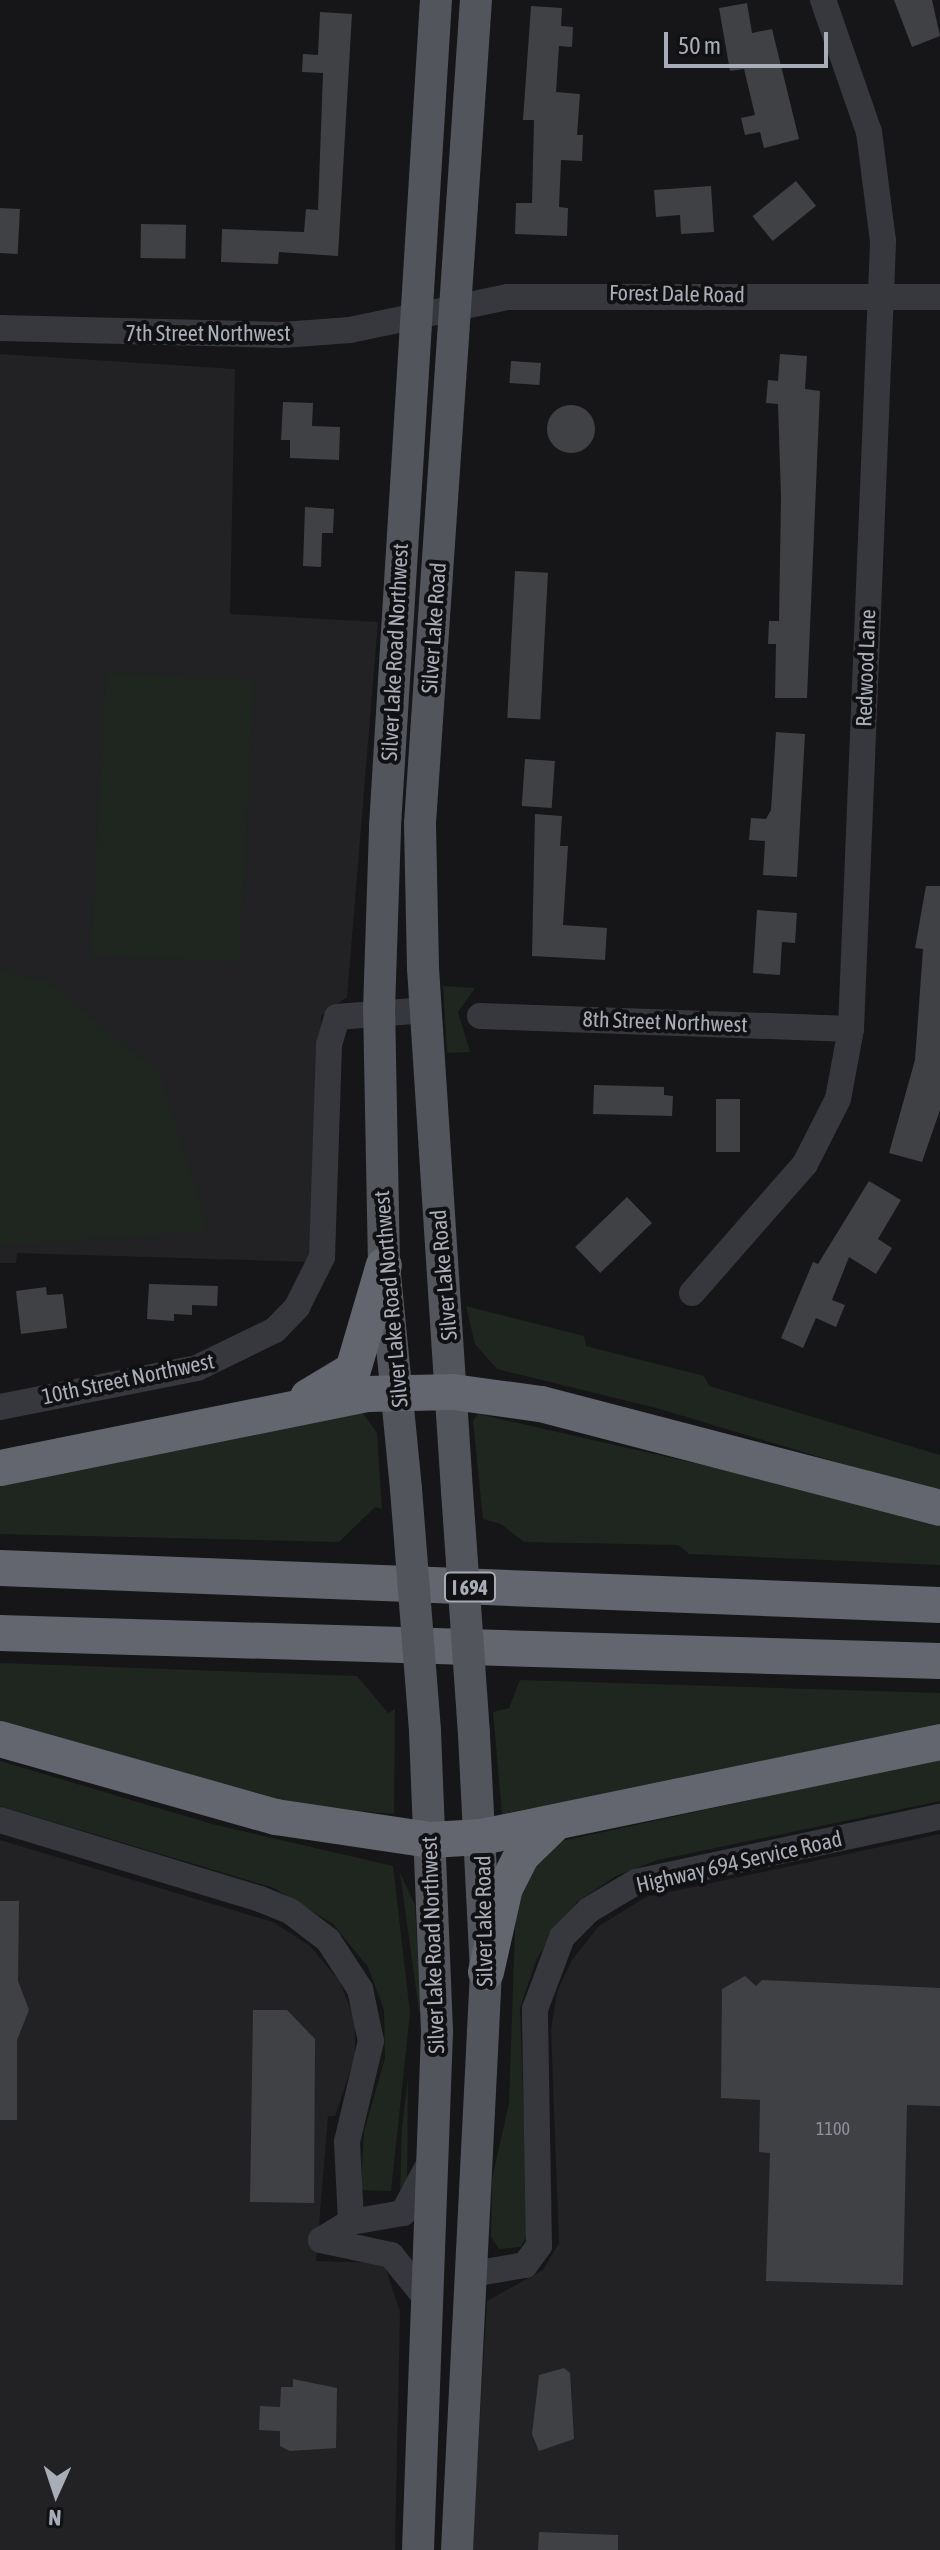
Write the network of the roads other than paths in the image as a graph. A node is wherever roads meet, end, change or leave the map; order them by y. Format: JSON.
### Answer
{"nodes":[{"id":1,"x":436,"y":0,"type":"edge"},
{"id":2,"x":476,"y":0,"type":"edge"},
{"id":3,"x":823,"y":0,"type":"edge"},
{"id":4,"x":881,"y":296,"type":"junction"},
{"id":5,"x":940,"y":297,"type":"edge"},
{"id":6,"x":456,"y":307,"type":"junction"},
{"id":7,"x":415,"y":315,"type":"junction"},
{"id":8,"x":0,"y":328,"type":"edge"},
{"id":9,"x":379,"y":1010,"type":"junction"},
{"id":10,"x":426,"y":1010,"type":"junction"},
{"id":11,"x":480,"y":1016,"type":"dead end"},
{"id":12,"x":851,"y":1029,"type":"junction"},
{"id":13,"x":384,"y":1265,"type":"junction"},
{"id":14,"x":692,"y":1293,"type":"dead end"},
{"id":15,"x":453,"y":1392,"type":"junction"},
{"id":16,"x":400,"y":1393,"type":"junction"},
{"id":17,"x":0,"y":1407,"type":"edge"},
{"id":18,"x":285,"y":1410,"type":"junction"},
{"id":19,"x":0,"y":1468,"type":"edge"},
{"id":20,"x":940,"y":1508,"type":"edge"},
{"id":21,"x":0,"y":1568,"type":"edge"},
{"id":22,"x":940,"y":1605,"type":"edge"},
{"id":23,"x":0,"y":1633,"type":"edge"},
{"id":24,"x":940,"y":1661,"type":"edge"},
{"id":25,"x":0,"y":1739,"type":"edge"},
{"id":26,"x":940,"y":1742,"type":"edge"},
{"id":27,"x":940,"y":1817,"type":"edge"},
{"id":28,"x":0,"y":1820,"type":"edge"},
{"id":29,"x":556,"y":1822,"type":"junction"},
{"id":30,"x":482,"y":1837,"type":"junction"},
{"id":31,"x":430,"y":1840,"type":"junction"},
{"id":32,"x":486,"y":1972,"type":"junction"},
{"id":33,"x":434,"y":2149,"type":"junction"},
{"id":34,"x":351,"y":2222,"type":"junction"},
{"id":35,"x":472,"y":2274,"type":"junction"},
{"id":36,"x":429,"y":2302,"type":"junction"},
{"id":37,"x":418,"y":2550,"type":"edge"},
{"id":38,"x":457,"y":2550,"type":"edge"}],
"edges":[{"from":1,"to":7,"type":"main road","name":"Silver Lake Road Northwest"},
{"from":2,"to":6,"type":"main road","name":"Silver Lake Road"},
{"from":3,"to":4,"type":"street","name":"Redwood Lane"},
{"from":4,"to":5,"type":"street","name":"Forest Dale Road"},
{"from":4,"to":6,"type":"street","name":"Forest Dale Road"},
{"from":4,"to":12,"type":"street","name":"Redwood Lane"},
{"from":6,"to":7,"type":"street","name":"Forest Dale Road"},
{"from":6,"to":10,"type":"main road","name":"Silver Lake Road"},
{"from":7,"to":8,"type":"street","name":"7th Street Northwest"},
{"from":7,"to":9,"type":"main road","name":"Silver Lake Road Northwest"},
{"from":9,"to":10,"type":"street"},
{"from":9,"to":13,"type":"main road","name":"Silver Lake Road Northwest"},
{"from":9,"to":17,"type":"street","name":"10th Street Northwest"},
{"from":10,"to":15,"type":"main road","name":"Silver Lake Road"},
{"from":11,"to":12,"type":"street","name":"8th Street Northwest"},
{"from":12,"to":14,"type":"street","name":"Redwood Lane"},
{"from":13,"to":16,"type":"main road","name":"Silver Lake Road Northwest"},
{"from":13,"to":18,"type":"highway"},
{"from":15,"to":16,"type":"highway"},
{"from":15,"to":20,"type":"highway"},
{"from":15,"to":30,"type":"main road","name":"Silver Lake Road","bridge":true},
{"from":16,"to":18,"type":"highway"},
{"from":16,"to":31,"type":"main road","name":"Silver Lake Road Northwest","bridge":true},
{"from":18,"to":19,"type":"highway"},
{"from":21,"to":22,"type":"highway","number":"I 694"},
{"from":23,"to":24,"type":"highway"},
{"from":25,"to":31,"type":"highway"},
{"from":26,"to":29,"type":"highway"},
{"from":27,"to":35,"type":"street","name":"Highway 694 Service Road"},
{"from":28,"to":34,"type":"street"},
{"from":29,"to":30,"type":"highway"},
{"from":29,"to":32,"type":"highway"},
{"from":30,"to":31,"type":"highway"},
{"from":30,"to":32,"type":"main road","name":"Silver Lake Road"},
{"from":31,"to":33,"type":"main road","name":"Silver Lake Road Northwest"},
{"from":32,"to":35,"type":"main road","name":"Silver Lake Road"},
{"from":33,"to":34,"type":"street"},
{"from":33,"to":36,"type":"main road","name":"Silver Lake Road Northwest"},
{"from":34,"to":36,"type":"street"},
{"from":35,"to":38,"type":"main road","name":"Silver Lake Road"},
{"from":36,"to":37,"type":"main road","name":"Silver Lake Road Northwest"}]}
